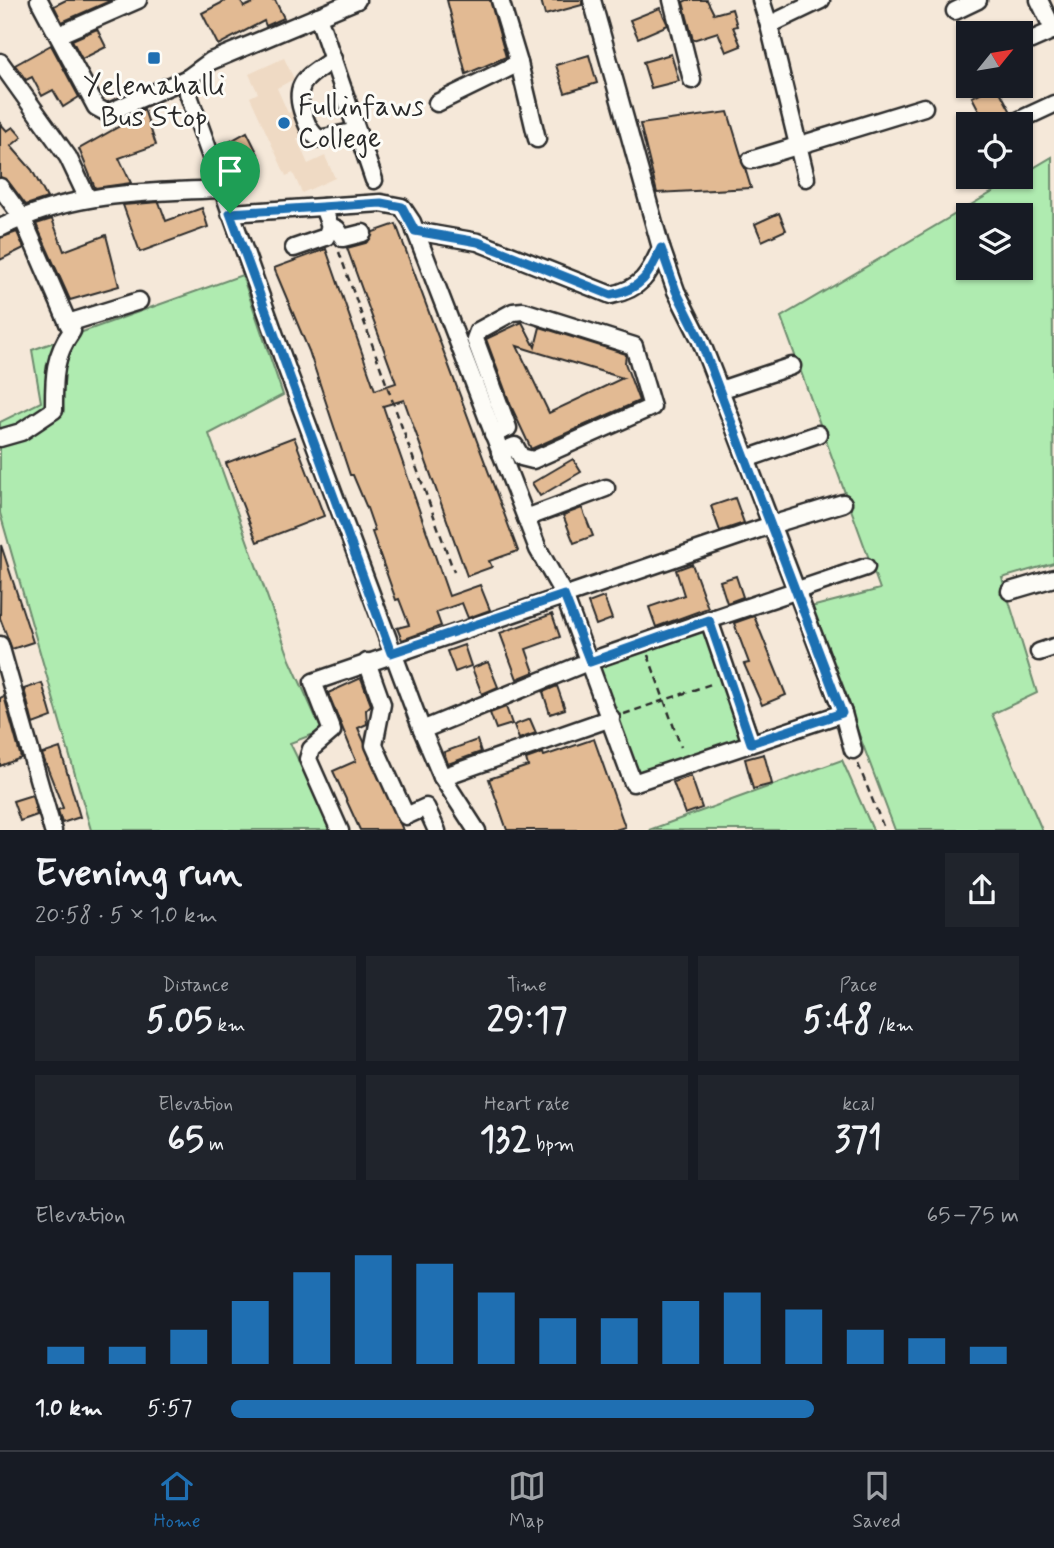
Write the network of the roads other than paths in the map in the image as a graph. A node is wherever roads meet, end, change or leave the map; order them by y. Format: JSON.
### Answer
{"nodes":[{"id":1,"x":39,"y":0,"type":"edge"},
{"id":2,"x":138,"y":0,"type":"edge"},
{"id":3,"x":357,"y":0,"type":"edge"},
{"id":4,"x":500,"y":0,"type":"edge"},
{"id":5,"x":592,"y":0,"type":"edge"},
{"id":6,"x":672,"y":0,"type":"edge"},
{"id":7,"x":761,"y":0,"type":"edge"},
{"id":8,"x":821,"y":0,"type":"edge"},
{"id":9,"x":978,"y":0,"type":"edge"},
{"id":10,"x":1045,"y":5,"type":"edge"},
{"id":11,"x":955,"y":11,"type":"dead end"},
{"id":12,"x":318,"y":16,"type":"junction"},
{"id":13,"x":769,"y":25,"type":"junction"},
{"id":14,"x":1054,"y":30,"type":"edge"},
{"id":15,"x":58,"y":35,"type":"junction"},
{"id":16,"x":1033,"y":39,"type":"edge"},
{"id":17,"x":333,"y":58,"type":"junction"},
{"id":18,"x":0,"y":62,"type":"edge"},
{"id":19,"x":519,"y":63,"type":"junction"},
{"id":20,"x":188,"y":78,"type":"junction"},
{"id":21,"x":692,"y":80,"type":"dead end"},
{"id":22,"x":437,"y":103,"type":"dead end"},
{"id":23,"x":1054,"y":104,"type":"edge"},
{"id":24,"x":924,"y":107,"type":"dead end"},
{"id":25,"x":1033,"y":114,"type":"edge"},
{"id":26,"x":357,"y":131,"type":"junction"},
{"id":27,"x":537,"y":139,"type":"dead end"},
{"id":28,"x":798,"y":144,"type":"junction"},
{"id":29,"x":751,"y":160,"type":"dead end"},
{"id":30,"x":806,"y":178,"type":"dead end"},
{"id":31,"x":374,"y":180,"type":"dead end"},
{"id":32,"x":0,"y":187,"type":"edge"},
{"id":33,"x":221,"y":189,"type":"junction"},
{"id":34,"x":87,"y":197,"type":"junction"},
{"id":35,"x":323,"y":207,"type":"junction"},
{"id":36,"x":230,"y":213,"type":"junction"},
{"id":37,"x":22,"y":217,"type":"junction"},
{"id":38,"x":330,"y":226,"type":"junction"},
{"id":39,"x":0,"y":228,"type":"edge"},
{"id":40,"x":415,"y":231,"type":"junction"},
{"id":41,"x":363,"y":233,"type":"dead end"},
{"id":42,"x":294,"y":248,"type":"dead end"},
{"id":43,"x":661,"y":248,"type":"junction"},
{"id":44,"x":139,"y":301,"type":"dead end"},
{"id":45,"x":68,"y":323,"type":"junction"},
{"id":46,"x":792,"y":366,"type":"dead end"},
{"id":47,"x":720,"y":390,"type":"junction"},
{"id":48,"x":501,"y":431,"type":"junction"},
{"id":49,"x":818,"y":434,"type":"dead end"},
{"id":50,"x":0,"y":438,"type":"edge"},
{"id":51,"x":508,"y":449,"type":"junction"},
{"id":52,"x":746,"y":459,"type":"junction"},
{"id":53,"x":606,"y":488,"type":"dead end"},
{"id":54,"x":843,"y":503,"type":"dead end"},
{"id":55,"x":526,"y":518,"type":"junction"},
{"id":56,"x":771,"y":525,"type":"junction"},
{"id":57,"x":866,"y":567,"type":"dead end"},
{"id":58,"x":1054,"y":578,"type":"edge"},
{"id":59,"x":796,"y":590,"type":"junction"},
{"id":60,"x":1010,"y":591,"type":"dead end"},
{"id":61,"x":564,"y":595,"type":"junction"},
{"id":62,"x":709,"y":620,"type":"junction"},
{"id":63,"x":0,"y":645,"type":"edge"},
{"id":64,"x":391,"y":653,"type":"junction"},
{"id":65,"x":367,"y":662,"type":"junction"},
{"id":66,"x":590,"y":662,"type":"junction"},
{"id":67,"x":842,"y":713,"type":"junction"},
{"id":68,"x":611,"y":718,"type":"junction"},
{"id":69,"x":422,"y":730,"type":"junction"},
{"id":70,"x":751,"y":743,"type":"junction"},
{"id":71,"x":853,"y":751,"type":"road end"},
{"id":72,"x":442,"y":777,"type":"junction"},
{"id":73,"x":460,"y":807,"type":"junction"},
{"id":74,"x":435,"y":826,"type":"edge"},
{"id":75,"x":53,"y":830,"type":"edge"},
{"id":76,"x":340,"y":830,"type":"edge"},
{"id":77,"x":476,"y":830,"type":"edge"}],
"edges":[{"from":1,"to":15,"type":"street"},
{"from":2,"to":15,"type":"street"},
{"from":3,"to":12,"type":"street"},
{"from":4,"to":19,"type":"street"},
{"from":5,"to":43,"type":"street"},
{"from":6,"to":21,"type":"street"},
{"from":7,"to":13,"type":"street"},
{"from":8,"to":13,"type":"street"},
{"from":9,"to":11,"type":"street"},
{"from":10,"to":14,"type":"street"},
{"from":12,"to":17,"type":"street"},
{"from":12,"to":20,"type":"street"},
{"from":13,"to":28,"type":"street"},
{"from":14,"to":16,"type":"street"},
{"from":15,"to":20,"type":"street"},
{"from":17,"to":26,"type":"street"},
{"from":17,"to":26,"type":"street"},
{"from":18,"to":34,"type":"street"},
{"from":19,"to":22,"type":"street"},
{"from":19,"to":27,"type":"street"},
{"from":20,"to":33,"type":"street"},
{"from":23,"to":25,"type":"street"},
{"from":24,"to":28,"type":"street"},
{"from":26,"to":31,"type":"street"},
{"from":28,"to":29,"type":"street"},
{"from":28,"to":30,"type":"street"},
{"from":32,"to":37,"type":"street"},
{"from":33,"to":34,"type":"street"},
{"from":33,"to":36,"type":"street"},
{"from":34,"to":37,"type":"street"},
{"from":35,"to":36,"type":"street"},
{"from":35,"to":38,"type":"street"},
{"from":35,"to":40,"type":"street"},
{"from":36,"to":64,"type":"street"},
{"from":37,"to":39,"type":"street"},
{"from":37,"to":45,"type":"street"},
{"from":38,"to":41,"type":"street"},
{"from":38,"to":42,"type":"street"},
{"from":40,"to":43,"type":"street"},
{"from":40,"to":48,"type":"street"},
{"from":43,"to":47,"type":"street"},
{"from":44,"to":45,"type":"street"},
{"from":45,"to":50,"type":"street"},
{"from":46,"to":47,"type":"street"},
{"from":47,"to":52,"type":"street"},
{"from":48,"to":51,"type":"street"},
{"from":48,"to":51,"type":"street"},
{"from":49,"to":52,"type":"street"},
{"from":51,"to":55,"type":"street"},
{"from":52,"to":56,"type":"street"},
{"from":53,"to":55,"type":"street"},
{"from":54,"to":56,"type":"street"},
{"from":55,"to":61,"type":"street"},
{"from":56,"to":59,"type":"street"},
{"from":56,"to":61,"type":"street"},
{"from":57,"to":59,"type":"street"},
{"from":58,"to":60,"type":"street"},
{"from":59,"to":62,"type":"street"},
{"from":59,"to":67,"type":"street"},
{"from":61,"to":64,"type":"street"},
{"from":61,"to":66,"type":"street"},
{"from":62,"to":66,"type":"street"},
{"from":62,"to":70,"type":"street"},
{"from":63,"to":75,"type":"street"},
{"from":64,"to":65,"type":"street"},
{"from":64,"to":69,"type":"street"},
{"from":65,"to":74,"type":"street"},
{"from":65,"to":76,"type":"street"},
{"from":66,"to":68,"type":"street"},
{"from":66,"to":69,"type":"street"},
{"from":67,"to":70,"type":"street"},
{"from":67,"to":71,"type":"street"},
{"from":68,"to":70,"type":"street"},
{"from":68,"to":72,"type":"street"},
{"from":69,"to":72,"type":"street"},
{"from":72,"to":73,"type":"street"},
{"from":73,"to":74,"type":"street"},
{"from":73,"to":77,"type":"street"}]}
